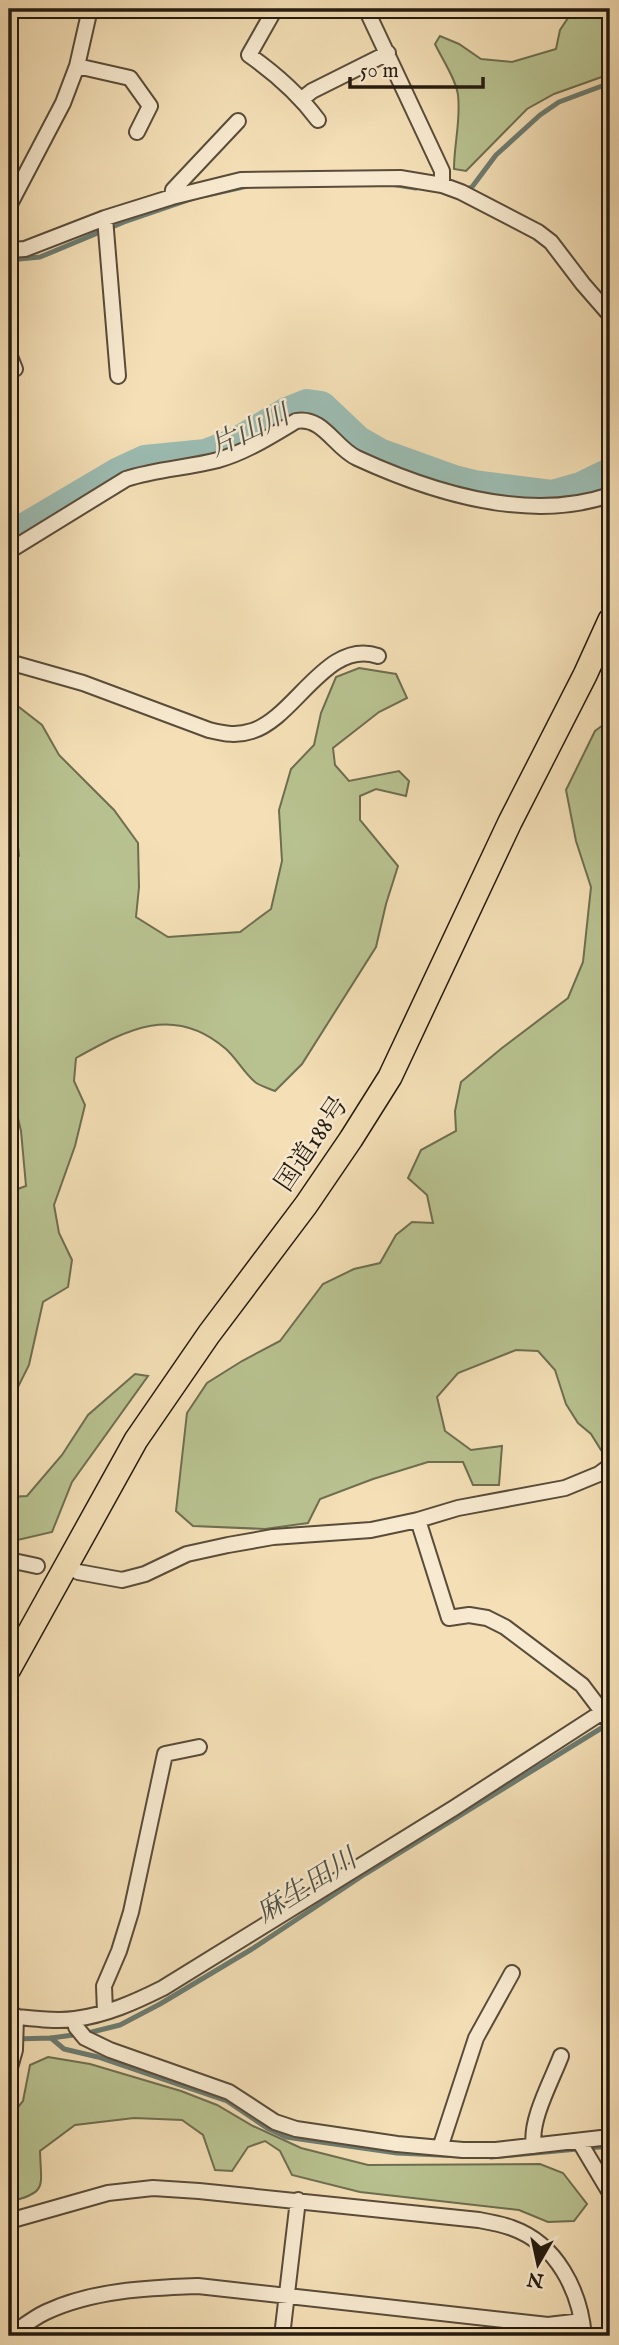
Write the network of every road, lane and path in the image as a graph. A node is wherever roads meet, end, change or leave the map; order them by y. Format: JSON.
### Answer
{"nodes":[{"id":1,"x":90,"y":9,"type":"edge"},
{"id":2,"x":275,"y":9,"type":"edge"},
{"id":3,"x":366,"y":9,"type":"edge"},
{"id":4,"x":388,"y":52,"type":"junction"},
{"id":5,"x":77,"y":66,"type":"junction"},
{"id":6,"x":302,"y":99,"type":"junction"},
{"id":7,"x":318,"y":120,"type":"dead end"},
{"id":8,"x":238,"y":121,"type":"dead end"},
{"id":9,"x":136,"y":132,"type":"dead end"},
{"id":10,"x":442,"y":185,"type":"junction"},
{"id":11,"x":172,"y":197,"type":"junction"},
{"id":12,"x":9,"y":206,"type":"edge"},
{"id":13,"x":105,"y":218,"type":"junction"},
{"id":14,"x":9,"y":250,"type":"edge"},
{"id":15,"x":610,"y":315,"type":"edge"},
{"id":16,"x":9,"y":354,"type":"edge"},
{"id":17,"x":15,"y":369,"type":"dead end"},
{"id":18,"x":118,"y":376,"type":"dead end"},
{"id":19,"x":610,"y":495,"type":"edge"},
{"id":20,"x":9,"y":551,"type":"edge"},
{"id":21,"x":610,"y":620,"type":"edge"},
{"id":22,"x":378,"y":656,"type":"dead end"},
{"id":23,"x":9,"y":662,"type":"edge"},
{"id":24,"x":610,"y":1466,"type":"edge"},
{"id":25,"x":418,"y":1520,"type":"junction"},
{"id":26,"x":9,"y":1560,"type":"edge"},
{"id":27,"x":37,"y":1566,"type":"dead end"},
{"id":28,"x":78,"y":1572,"type":"dead end"},
{"id":29,"x":9,"y":1669,"type":"edge"},
{"id":30,"x":607,"y":1714,"type":"edge"},
{"id":31,"x":199,"y":1747,"type":"dead end"},
{"id":32,"x":512,"y":1973,"type":"dead end"},
{"id":33,"x":105,"y":2012,"type":"junction"},
{"id":34,"x":12,"y":2016,"type":"edge"},
{"id":35,"x":75,"y":2019,"type":"junction"},
{"id":36,"x":561,"y":2056,"type":"dead end"},
{"id":37,"x":9,"y":2071,"type":"edge"},
{"id":38,"x":610,"y":2137,"type":"edge"},
{"id":39,"x":579,"y":2141,"type":"junction"},
{"id":40,"x":534,"y":2146,"type":"junction"},
{"id":41,"x":440,"y":2148,"type":"junction"},
{"id":42,"x":610,"y":2193,"type":"edge"},
{"id":43,"x":298,"y":2200,"type":"junction"},
{"id":44,"x":9,"y":2221,"type":"edge"},
{"id":45,"x":286,"y":2296,"type":"junction"},
{"id":46,"x":583,"y":2329,"type":"edge"},
{"id":47,"x":9,"y":2336,"type":"edge"},
{"id":48,"x":282,"y":2336,"type":"edge"}],
"edges":[{"from":1,"to":5,"type":"street"},
{"from":2,"to":6,"type":"street"},
{"from":3,"to":4,"type":"street"},
{"from":4,"to":6,"type":"street"},
{"from":4,"to":10,"type":"street"},
{"from":5,"to":9,"type":"street"},
{"from":5,"to":12,"type":"street"},
{"from":6,"to":7,"type":"street"},
{"from":8,"to":11,"type":"street"},
{"from":10,"to":11,"type":"street"},
{"from":10,"to":15,"type":"street"},
{"from":11,"to":13,"type":"street"},
{"from":13,"to":14,"type":"street"},
{"from":13,"to":18,"type":"street"},
{"from":16,"to":17,"type":"street"},
{"from":19,"to":20,"type":"street"},
{"from":21,"to":29,"type":"highway","name":"国道188号"},
{"from":22,"to":23,"type":"street"},
{"from":24,"to":25,"type":"street"},
{"from":25,"to":28,"type":"street"},
{"from":25,"to":30,"type":"street"},
{"from":26,"to":27,"type":"street"},
{"from":30,"to":33,"type":"street"},
{"from":31,"to":33,"type":"street"},
{"from":32,"to":41,"type":"street"},
{"from":33,"to":35,"type":"street"},
{"from":34,"to":35,"type":"street"},
{"from":34,"to":37,"type":"street"},
{"from":35,"to":41,"type":"street"},
{"from":36,"to":40,"type":"street"},
{"from":38,"to":39,"type":"street"},
{"from":39,"to":40,"type":"street"},
{"from":39,"to":42,"type":"street"},
{"from":40,"to":41,"type":"street"},
{"from":43,"to":44,"type":"street"},
{"from":43,"to":45,"type":"street"},
{"from":43,"to":46,"type":"street"},
{"from":45,"to":46,"type":"street"},
{"from":45,"to":47,"type":"street"},
{"from":45,"to":48,"type":"street"}]}
